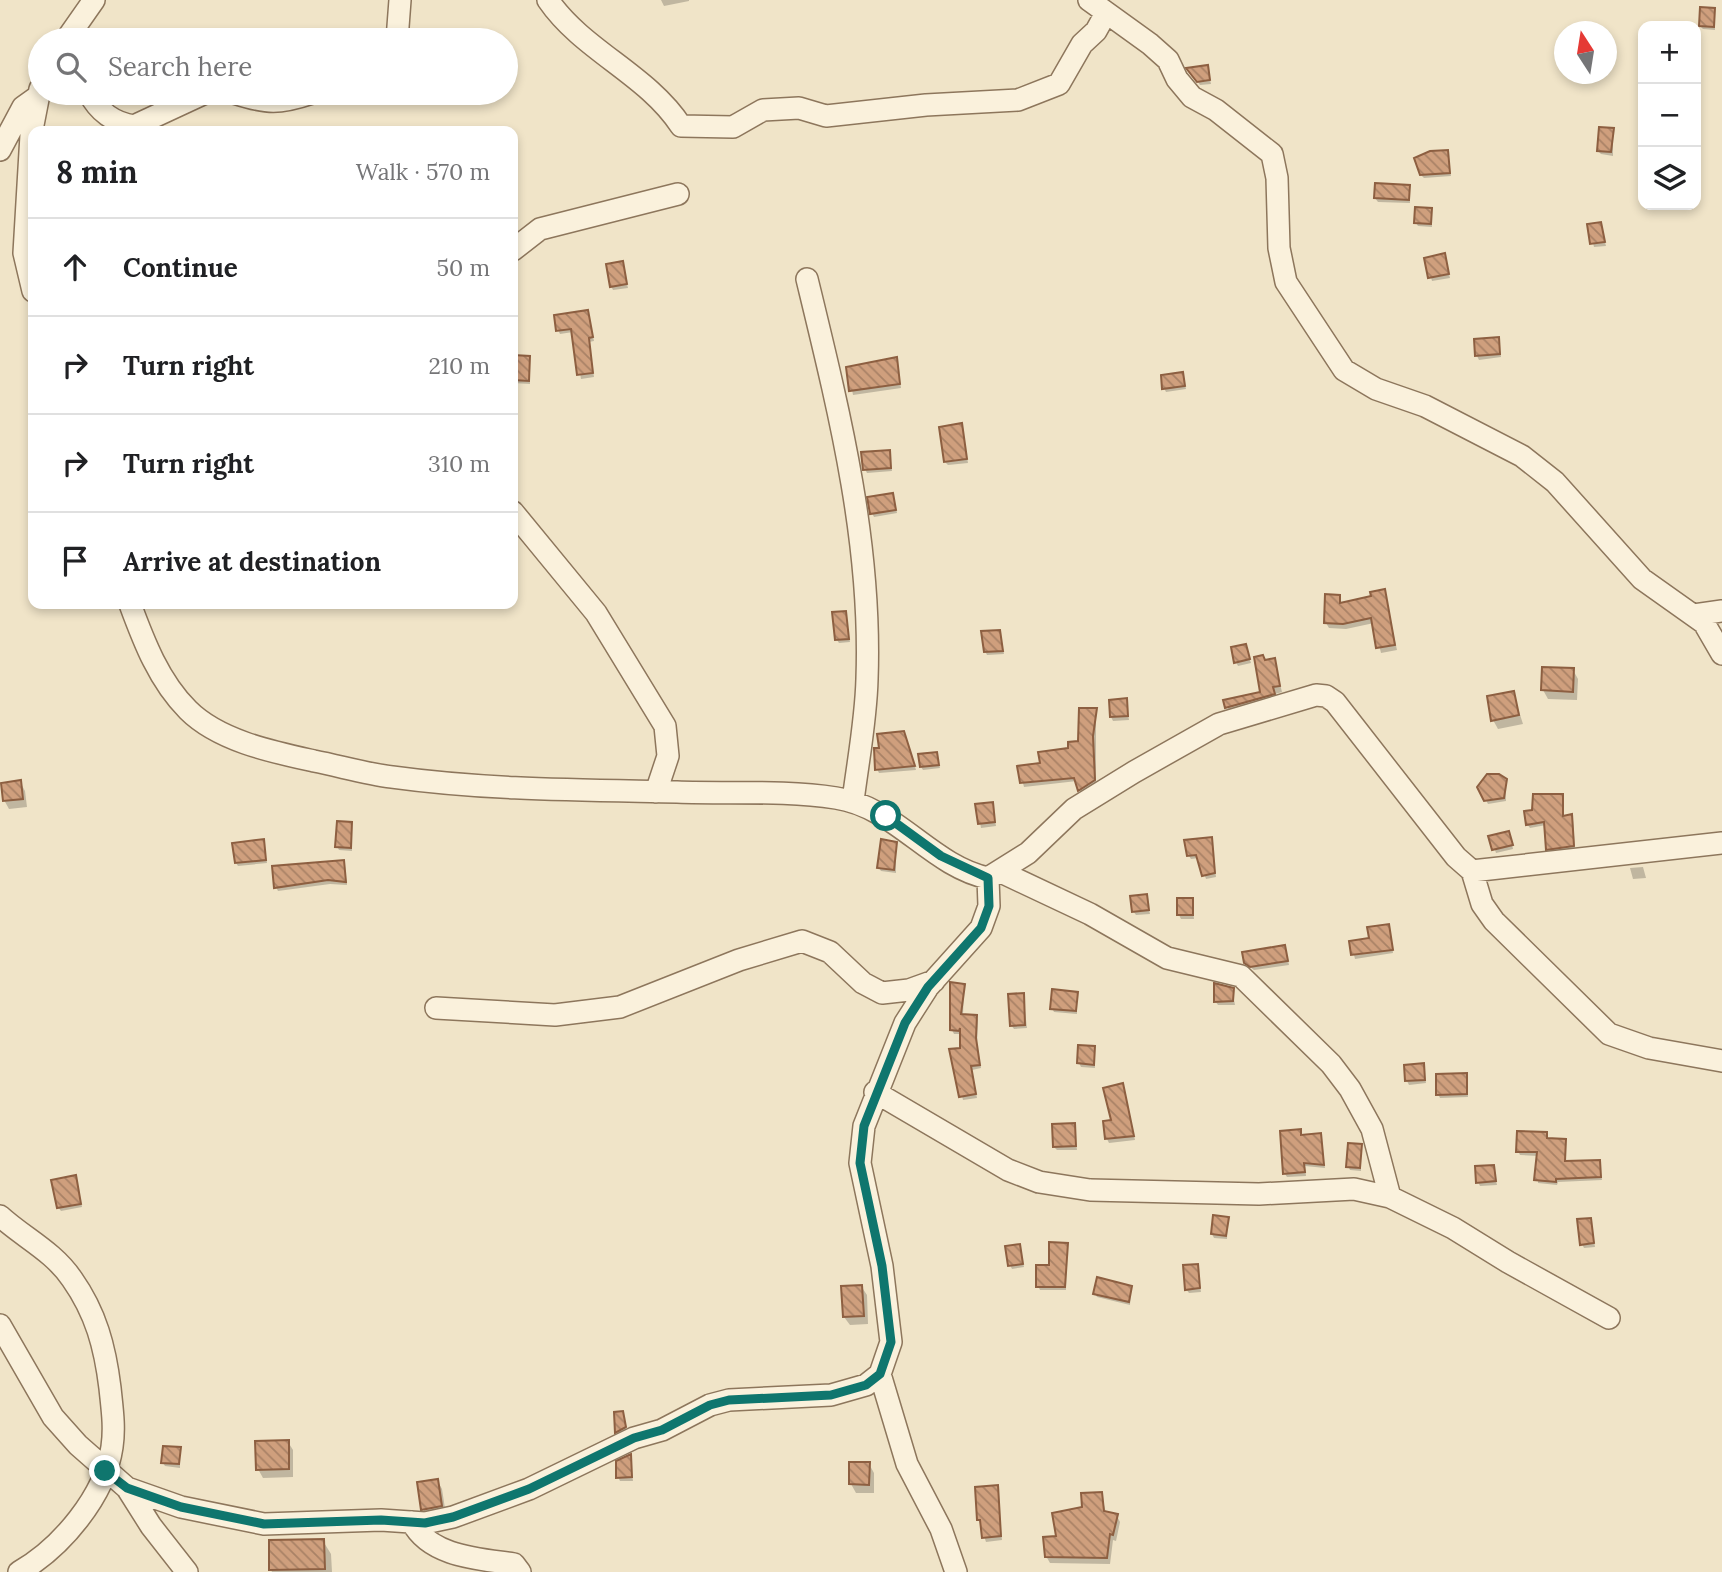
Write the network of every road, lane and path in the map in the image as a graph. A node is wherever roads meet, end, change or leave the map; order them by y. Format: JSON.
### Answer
{"nodes":[{"id":1,"x":94,"y":0,"type":"edge"},
{"id":2,"x":400,"y":0,"type":"edge"},
{"id":3,"x":548,"y":0,"type":"edge"},
{"id":4,"x":1098,"y":6,"type":"edge"},
{"id":5,"x":74,"y":28,"type":"edge"},
{"id":6,"x":398,"y":28,"type":"edge"},
{"id":7,"x":28,"y":103,"type":"edge"},
{"id":8,"x":37,"y":105,"type":"edge"},
{"id":9,"x":95,"y":105,"type":"edge"},
{"id":10,"x":179,"y":105,"type":"edge"},
{"id":11,"x":34,"y":126,"type":"edge"},
{"id":12,"x":134,"y":126,"type":"edge"},
{"id":13,"x":134,"y":126,"type":"edge"},
{"id":14,"x":0,"y":150,"type":"edge"},
{"id":15,"x":28,"y":171,"type":"edge"},
{"id":16,"x":678,"y":194,"type":"dead end"},
{"id":17,"x":28,"y":216,"type":"edge"},
{"id":18,"x":518,"y":246,"type":"edge"},
{"id":19,"x":807,"y":279,"type":"dead end"},
{"id":20,"x":518,"y":518,"type":"edge"},
{"id":21,"x":132,"y":609,"type":"edge"},
{"id":22,"x":1722,"y":611,"type":"edge"},
{"id":23,"x":1694,"y":615,"type":"junction"},
{"id":24,"x":1722,"y":654,"type":"edge"},
{"id":25,"x":656,"y":792,"type":"junction"},
{"id":26,"x":853,"y":801,"type":"junction"},
{"id":27,"x":1722,"y":843,"type":"edge"},
{"id":28,"x":1472,"y":871,"type":"junction"},
{"id":29,"x":995,"y":875,"type":"junction"},
{"id":30,"x":934,"y":981,"type":"junction"},
{"id":31,"x":436,"y":1008,"type":"dead end"},
{"id":32,"x":1722,"y":1061,"type":"edge"},
{"id":33,"x":875,"y":1091,"type":"junction"},
{"id":34,"x":1390,"y":1197,"type":"junction"},
{"id":35,"x":0,"y":1216,"type":"edge"},
{"id":36,"x":1609,"y":1318,"type":"dead end"},
{"id":37,"x":0,"y":1325,"type":"edge"},
{"id":38,"x":880,"y":1374,"type":"junction"},
{"id":39,"x":105,"y":1471,"type":"junction"},
{"id":40,"x":127,"y":1488,"type":"junction"},
{"id":41,"x":412,"y":1522,"type":"junction"},
{"id":42,"x":19,"y":1572,"type":"edge"},
{"id":43,"x":187,"y":1572,"type":"edge"},
{"id":44,"x":520,"y":1572,"type":"edge"},
{"id":45,"x":956,"y":1572,"type":"edge"}],
"edges":[{"from":1,"to":5,"type":"street"},
{"from":2,"to":6,"type":"street"},
{"from":3,"to":4,"type":"street"},
{"from":4,"to":23,"type":"street"},
{"from":7,"to":14,"type":"street"},
{"from":8,"to":11,"type":"street"},
{"from":9,"to":12,"type":"street"},
{"from":10,"to":13,"type":"street"},
{"from":15,"to":17,"type":"street"},
{"from":16,"to":18,"type":"street"},
{"from":19,"to":26,"type":"street"},
{"from":20,"to":25,"type":"street"},
{"from":21,"to":25,"type":"street"},
{"from":22,"to":23,"type":"street"},
{"from":23,"to":24,"type":"street"},
{"from":25,"to":26,"type":"street"},
{"from":26,"to":29,"type":"street"},
{"from":27,"to":28,"type":"street"},
{"from":28,"to":29,"type":"street"},
{"from":28,"to":32,"type":"street"},
{"from":29,"to":30,"type":"street"},
{"from":29,"to":34,"type":"street"},
{"from":30,"to":31,"type":"street"},
{"from":30,"to":33,"type":"street"},
{"from":33,"to":34,"type":"street"},
{"from":33,"to":38,"type":"street"},
{"from":34,"to":36,"type":"street"},
{"from":35,"to":39,"type":"street"},
{"from":37,"to":39,"type":"street"},
{"from":38,"to":41,"type":"street"},
{"from":38,"to":45,"type":"street"},
{"from":39,"to":40,"type":"street"},
{"from":39,"to":42,"type":"street"},
{"from":40,"to":41,"type":"street"},
{"from":40,"to":43,"type":"street"},
{"from":41,"to":44,"type":"street"}]}
